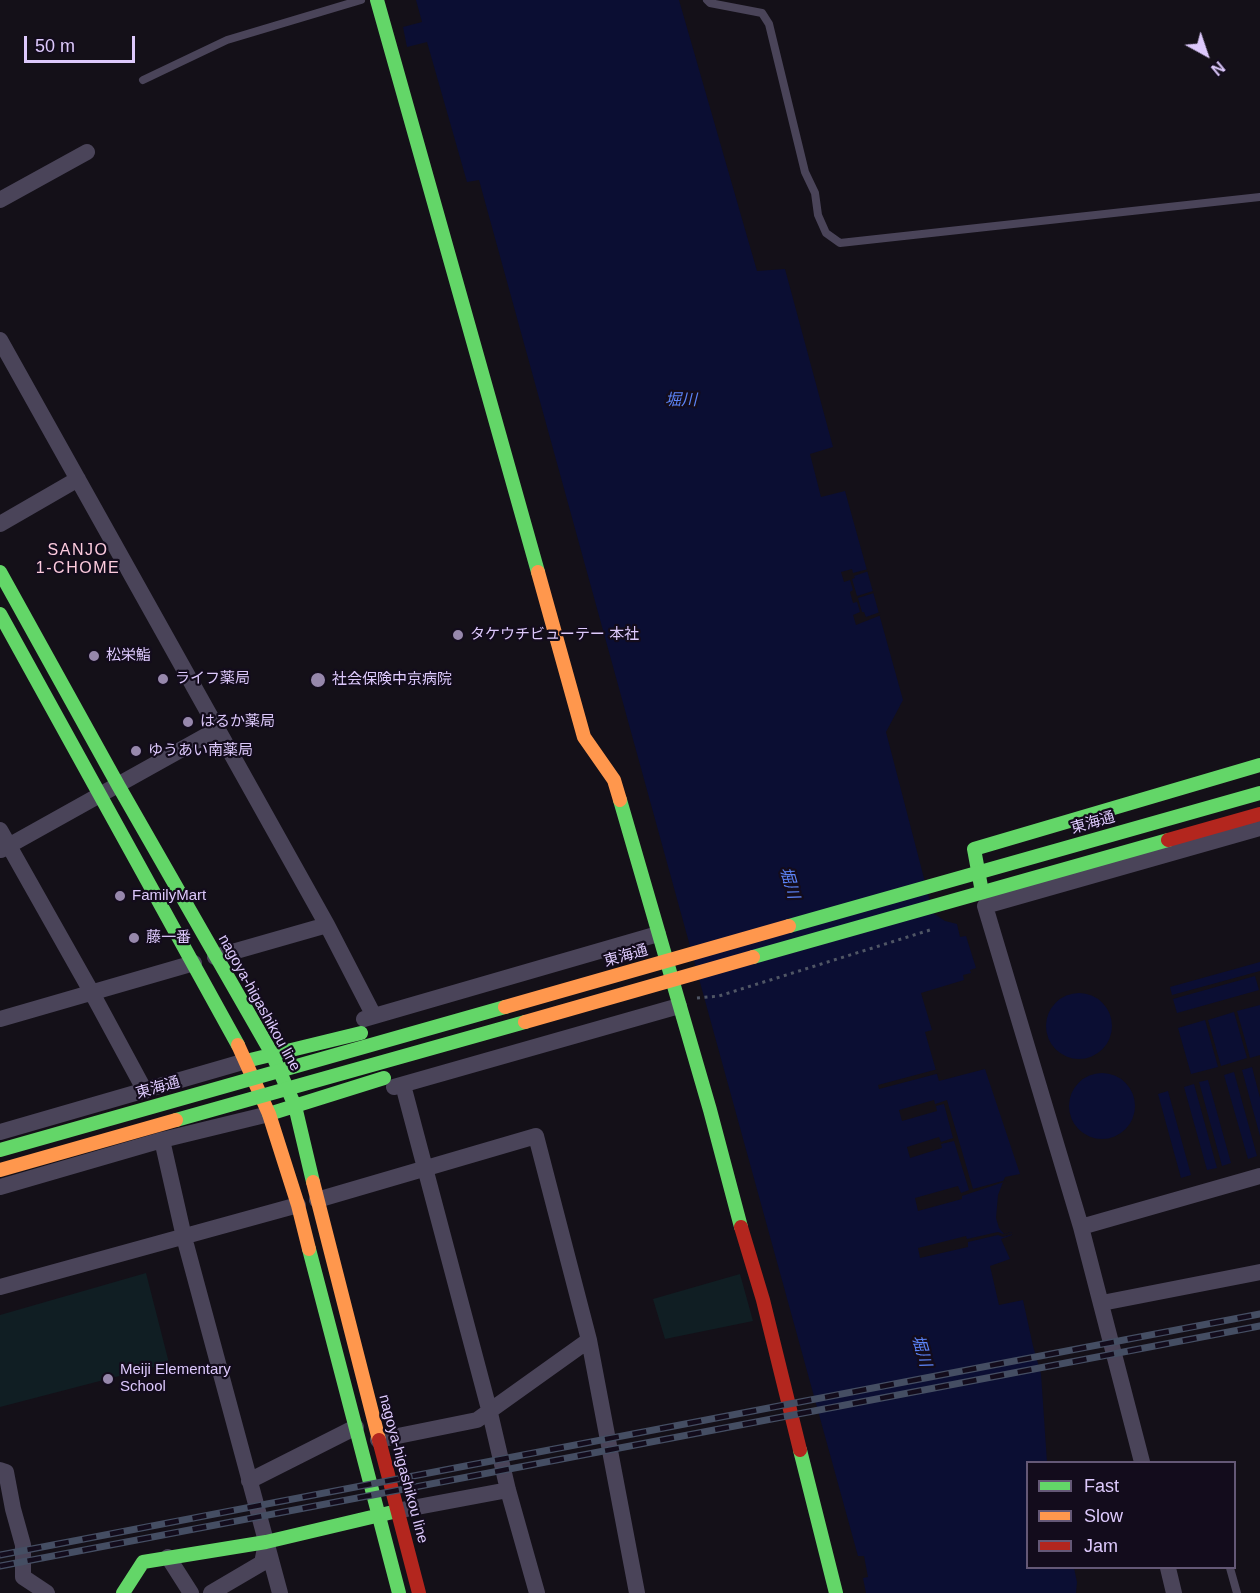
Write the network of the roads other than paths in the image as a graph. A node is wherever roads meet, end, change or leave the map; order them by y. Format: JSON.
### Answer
{"nodes":[{"id":1,"x":361,"y":0,"type":"edge"},
{"id":2,"x":377,"y":0,"type":"edge"},
{"id":3,"x":707,"y":0,"type":"edge"},
{"id":4,"x":142,"y":80,"type":"dead end"},
{"id":5,"x":87,"y":152,"type":"dead end"},
{"id":6,"x":1260,"y":197,"type":"edge"},
{"id":7,"x":0,"y":200,"type":"edge"},
{"id":8,"x":0,"y":340,"type":"edge"},
{"id":9,"x":78,"y":479,"type":"junction"},
{"id":10,"x":0,"y":524,"type":"edge"},
{"id":11,"x":0,"y":572,"type":"edge"},
{"id":12,"x":0,"y":614,"type":"edge"},
{"id":13,"x":218,"y":729,"type":"junction"},
{"id":14,"x":1260,"y":765,"type":"edge"},
{"id":15,"x":118,"y":785,"type":"junction"},
{"id":16,"x":1260,"y":793,"type":"edge"},
{"id":17,"x":100,"y":795,"type":"junction"},
{"id":18,"x":1260,"y":814,"type":"edge"},
{"id":19,"x":1260,"y":828,"type":"edge"},
{"id":20,"x":0,"y":830,"type":"edge"},
{"id":21,"x":4,"y":848,"type":"edge"},
{"id":22,"x":928,"y":887,"type":"junction"},
{"id":23,"x":985,"y":906,"type":"junction"},
{"id":24,"x":930,"y":908,"type":"junction"},
{"id":25,"x":327,"y":925,"type":"junction"},
{"id":26,"x":897,"y":931,"type":"dead end"},
{"id":27,"x":657,"y":934,"type":"junction"},
{"id":28,"x":215,"y":957,"type":"junction"},
{"id":29,"x":194,"y":963,"type":"junction"},
{"id":30,"x":692,"y":990,"type":"dead end"},
{"id":31,"x":92,"y":993,"type":"junction"},
{"id":32,"x":679,"y":1006,"type":"junction"},
{"id":33,"x":374,"y":1016,"type":"junction"},
{"id":34,"x":0,"y":1019,"type":"edge"},
{"id":35,"x":331,"y":1039,"type":"junction"},
{"id":36,"x":272,"y":1054,"type":"junction"},
{"id":37,"x":246,"y":1061,"type":"junction"},
{"id":38,"x":403,"y":1085,"type":"junction"},
{"id":39,"x":352,"y":1089,"type":"junction"},
{"id":40,"x":145,"y":1091,"type":"junction"},
{"id":41,"x":295,"y":1106,"type":"junction"},
{"id":42,"x":269,"y":1114,"type":"junction"},
{"id":43,"x":0,"y":1132,"type":"edge"},
{"id":44,"x":162,"y":1140,"type":"junction"},
{"id":45,"x":0,"y":1150,"type":"edge"},
{"id":46,"x":425,"y":1169,"type":"junction"},
{"id":47,"x":0,"y":1170,"type":"edge"},
{"id":48,"x":1260,"y":1176,"type":"edge"},
{"id":49,"x":0,"y":1188,"type":"edge"},
{"id":50,"x":317,"y":1200,"type":"junction"},
{"id":51,"x":298,"y":1205,"type":"junction"},
{"id":52,"x":1081,"y":1227,"type":"junction"},
{"id":53,"x":184,"y":1237,"type":"junction"},
{"id":54,"x":1260,"y":1272,"type":"edge"},
{"id":55,"x":0,"y":1287,"type":"edge"},
{"id":56,"x":1102,"y":1303,"type":"junction"},
{"id":57,"x":589,"y":1340,"type":"junction"},
{"id":58,"x":490,"y":1413,"type":"junction"},
{"id":59,"x":356,"y":1427,"type":"junction"},
{"id":60,"x":378,"y":1440,"type":"junction"},
{"id":61,"x":1142,"y":1461,"type":"edge"},
{"id":62,"x":0,"y":1470,"type":"edge"},
{"id":63,"x":249,"y":1481,"type":"junction"},
{"id":64,"x":508,"y":1490,"type":"junction"},
{"id":65,"x":7,"y":1510,"type":"edge"},
{"id":66,"x":396,"y":1511,"type":"junction"},
{"id":67,"x":379,"y":1515,"type":"junction"},
{"id":68,"x":267,"y":1542,"type":"junction"},
{"id":69,"x":168,"y":1557,"type":"junction"},
{"id":70,"x":1168,"y":1569,"type":"edge"},
{"id":71,"x":1230,"y":1569,"type":"edge"},
{"id":72,"x":47,"y":1593,"type":"edge"},
{"id":73,"x":123,"y":1593,"type":"edge"},
{"id":74,"x":191,"y":1593,"type":"edge"},
{"id":75,"x":211,"y":1593,"type":"edge"},
{"id":76,"x":280,"y":1593,"type":"edge"},
{"id":77,"x":399,"y":1593,"type":"edge"},
{"id":78,"x":419,"y":1593,"type":"edge"},
{"id":79,"x":537,"y":1593,"type":"edge"},
{"id":80,"x":637,"y":1593,"type":"edge"},
{"id":81,"x":836,"y":1593,"type":"edge"},
{"id":82,"x":1174,"y":1593,"type":"edge"},
{"id":83,"x":1237,"y":1593,"type":"edge"}],
"edges":[{"from":1,"to":4,"type":"lane"},
{"from":2,"to":27,"type":"main road"},
{"from":3,"to":6,"type":"lane"},
{"from":5,"to":7,"type":"street"},
{"from":8,"to":9,"type":"street"},
{"from":9,"to":10,"type":"street"},
{"from":9,"to":13,"type":"street"},
{"from":11,"to":15,"type":"main road","name":"nagoya-higashikou line"},
{"from":12,"to":17,"type":"main road"},
{"from":13,"to":15,"type":"street"},
{"from":13,"to":25,"type":"street"},
{"from":14,"to":23,"type":"main road"},
{"from":15,"to":17,"type":"street"},
{"from":15,"to":28,"type":"main road","name":"nagoya-higashikou line"},
{"from":16,"to":22,"type":"main road","name":"東海通","bridge":true},
{"from":17,"to":21,"type":"street"},
{"from":17,"to":29,"type":"main road"},
{"from":18,"to":24,"type":"main road","bridge":true},
{"from":19,"to":23,"type":"street"},
{"from":20,"to":21,"type":"street"},
{"from":21,"to":31,"type":"street"},
{"from":22,"to":35,"type":"main road","bridge":true},
{"from":22,"to":45,"type":"main road","name":"東海通","bridge":true},
{"from":23,"to":52,"type":"street"},
{"from":24,"to":26,"type":"main road"},
{"from":24,"to":47,"type":"main road","bridge":true},
{"from":25,"to":28,"type":"street"},
{"from":25,"to":33,"type":"street"},
{"from":27,"to":32,"type":"main road"},
{"from":27,"to":33,"type":"street"},
{"from":28,"to":36,"type":"main road","name":"nagoya-higashikou line"},
{"from":29,"to":31,"type":"street"},
{"from":29,"to":37,"type":"main road"},
{"from":30,"to":39,"type":"main road"},
{"from":31,"to":34,"type":"street"},
{"from":31,"to":40,"type":"street"},
{"from":32,"to":38,"type":"street"},
{"from":32,"to":81,"type":"main road"},
{"from":33,"to":35,"type":"street"},
{"from":35,"to":36,"type":"main road"},
{"from":36,"to":37,"type":"main road"},
{"from":36,"to":41,"type":"main road","name":"nagoya-higashikou line"},
{"from":37,"to":40,"type":"street"},
{"from":37,"to":42,"type":"main road"},
{"from":38,"to":39,"type":"street"},
{"from":38,"to":46,"type":"street"},
{"from":39,"to":41,"type":"main road"},
{"from":40,"to":43,"type":"street"},
{"from":41,"to":42,"type":"main road"},
{"from":41,"to":50,"type":"main road","name":"nagoya-higashikou line"},
{"from":42,"to":44,"type":"street"},
{"from":42,"to":51,"type":"main road"},
{"from":44,"to":49,"type":"street"},
{"from":44,"to":53,"type":"street"},
{"from":46,"to":50,"type":"street"},
{"from":46,"to":57,"type":"street"},
{"from":46,"to":58,"type":"street"},
{"from":48,"to":52,"type":"street"},
{"from":50,"to":60,"type":"main road","name":"nagoya-higashikou line"},
{"from":51,"to":53,"type":"street"},
{"from":51,"to":59,"type":"main road"},
{"from":52,"to":56,"type":"street"},
{"from":53,"to":55,"type":"street"},
{"from":53,"to":63,"type":"street"},
{"from":54,"to":56,"type":"street"},
{"from":56,"to":61,"type":"street"},
{"from":57,"to":58,"type":"street"},
{"from":57,"to":80,"type":"street"},
{"from":58,"to":60,"type":"street"},
{"from":58,"to":64,"type":"street"},
{"from":59,"to":63,"type":"street"},
{"from":59,"to":67,"type":"main road"},
{"from":60,"to":66,"type":"main road","name":"nagoya-higashikou line"},
{"from":62,"to":65,"type":"street"},
{"from":63,"to":68,"type":"street"},
{"from":64,"to":66,"type":"street"},
{"from":64,"to":79,"type":"street"},
{"from":65,"to":72,"type":"street"},
{"from":66,"to":67,"type":"main road"},
{"from":66,"to":78,"type":"main road","name":"nagoya-higashikou line"},
{"from":67,"to":68,"type":"main road"},
{"from":67,"to":77,"type":"main road"},
{"from":68,"to":69,"type":"main road"},
{"from":68,"to":75,"type":"street"},
{"from":68,"to":76,"type":"street"},
{"from":69,"to":73,"type":"main road"},
{"from":69,"to":74,"type":"street"},
{"from":70,"to":82,"type":"street"},
{"from":71,"to":83,"type":"lane"}]}
